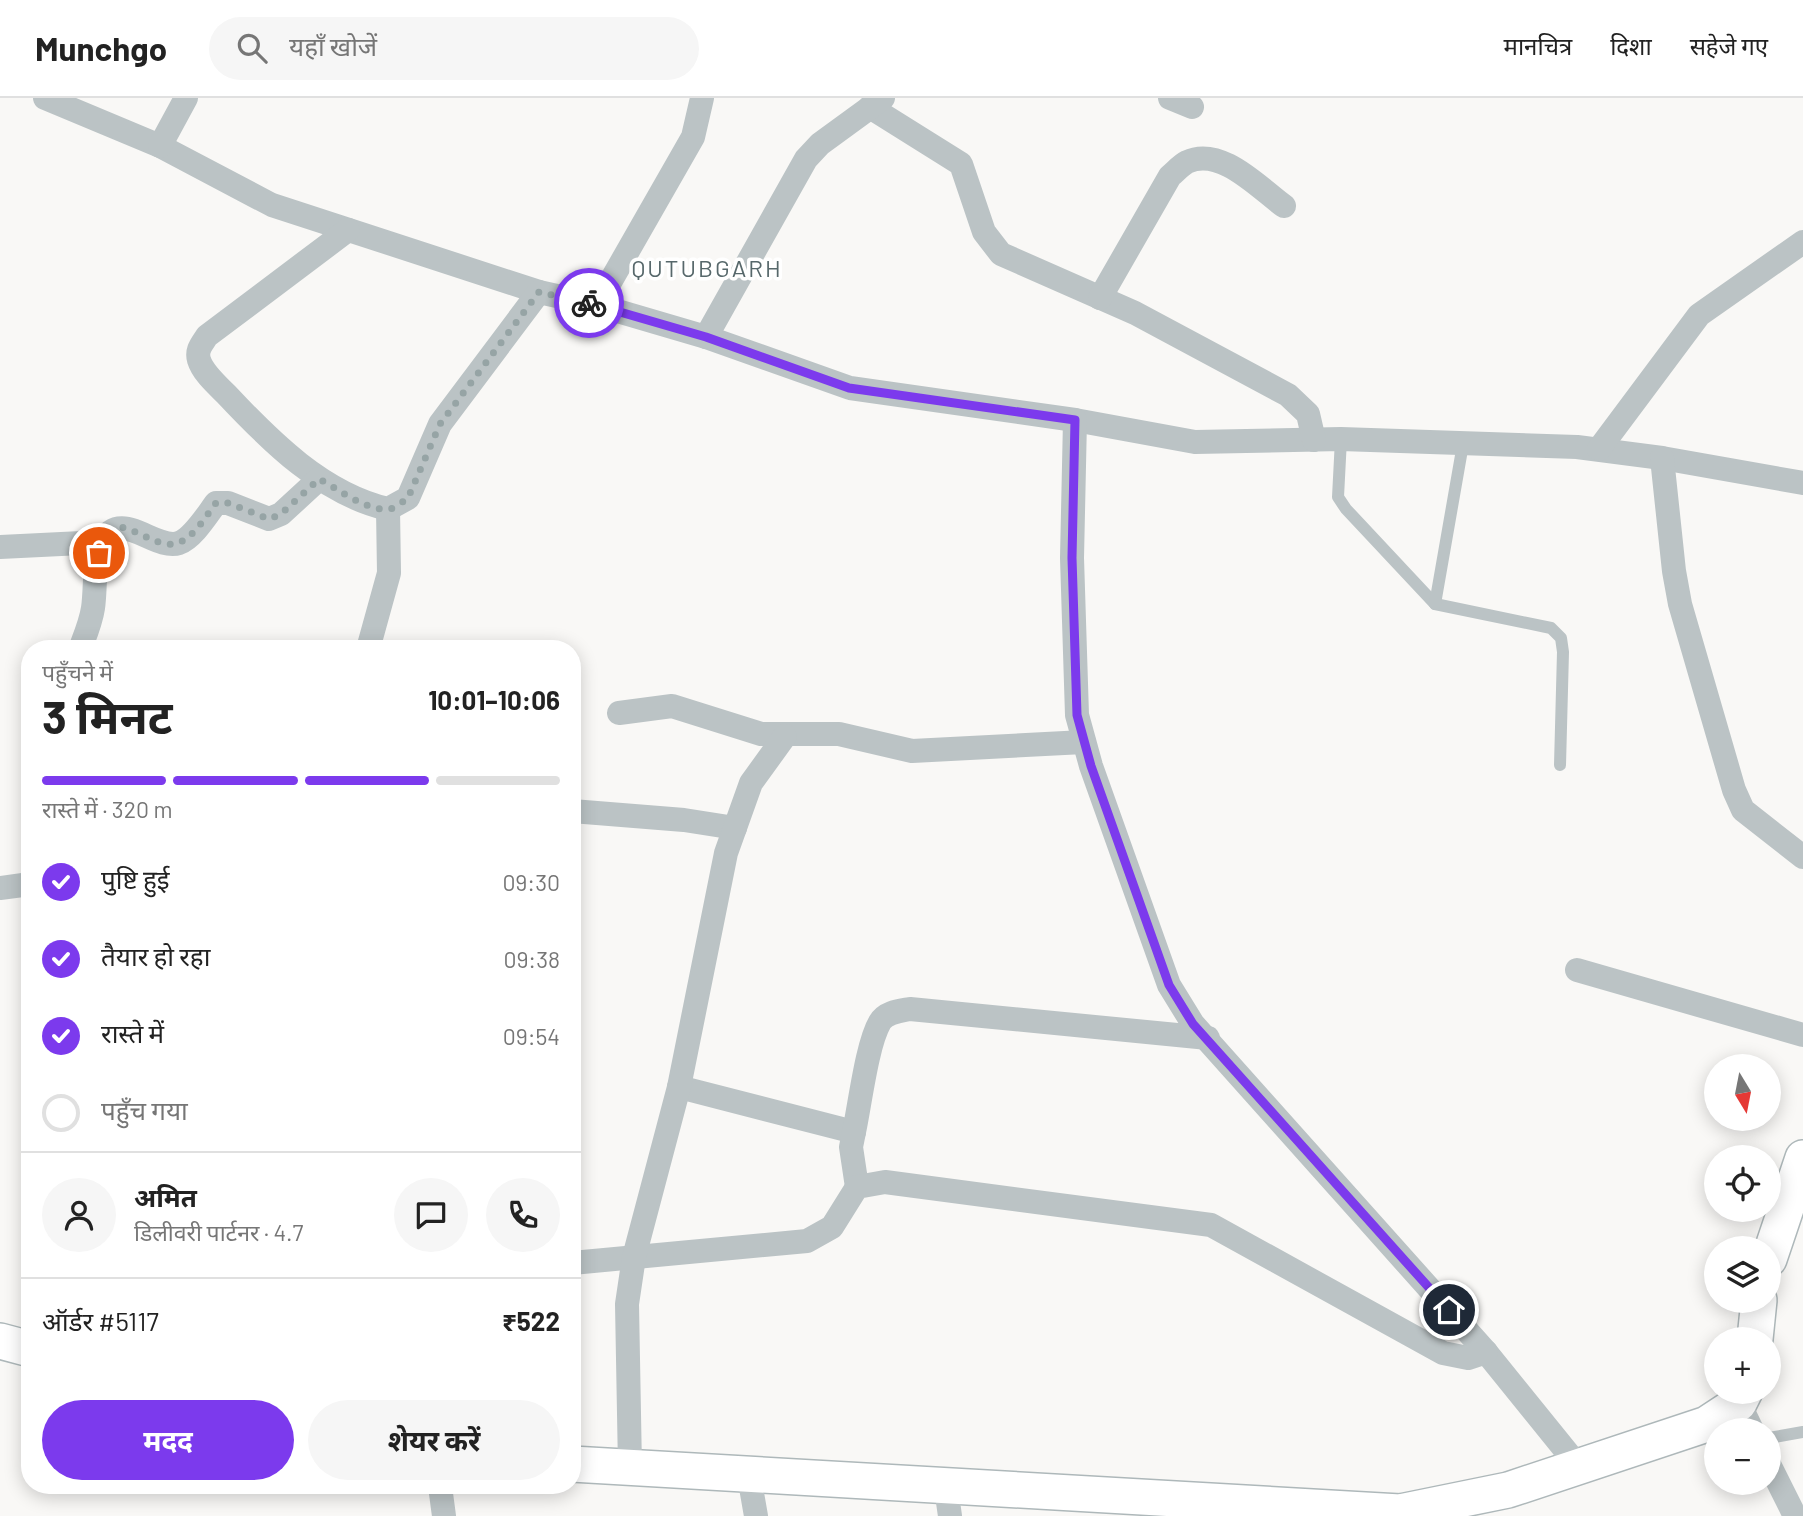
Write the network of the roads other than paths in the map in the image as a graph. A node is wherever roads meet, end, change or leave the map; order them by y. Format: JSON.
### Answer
{"nodes":[{"id":1,"x":186,"y":98,"type":"edge"},
{"id":2,"x":702,"y":98,"type":"edge"},
{"id":3,"x":49,"y":99,"type":"edge"},
{"id":4,"x":877,"y":103,"type":"edge"},
{"id":5,"x":160,"y":146,"type":"junction"},
{"id":6,"x":1284,"y":206,"type":"dead end"},
{"id":7,"x":348,"y":230,"type":"junction"},
{"id":8,"x":1803,"y":242,"type":"edge"},
{"id":9,"x":539,"y":292,"type":"junction"},
{"id":10,"x":1100,"y":298,"type":"junction"},
{"id":11,"x":597,"y":304,"type":"junction"},
{"id":12,"x":706,"y":337,"type":"junction"},
{"id":13,"x":1075,"y":420,"type":"junction"},
{"id":14,"x":1341,"y":439,"type":"junction"},
{"id":15,"x":1314,"y":440,"type":"junction"},
{"id":16,"x":1463,"y":443,"type":"junction"},
{"id":17,"x":1599,"y":449,"type":"junction"},
{"id":18,"x":1662,"y":458,"type":"junction"},
{"id":19,"x":319,"y":479,"type":"junction"},
{"id":20,"x":1803,"y":483,"type":"edge"},
{"id":21,"x":388,"y":509,"type":"junction"},
{"id":22,"x":102,"y":542,"type":"junction"},
{"id":23,"x":0,"y":547,"type":"edge"},
{"id":24,"x":1435,"y":604,"type":"junction"},
{"id":25,"x":83,"y":640,"type":"edge"},
{"id":26,"x":370,"y":640,"type":"edge"},
{"id":27,"x":619,"y":713,"type":"dead end"},
{"id":28,"x":785,"y":736,"type":"junction"},
{"id":29,"x":1084,"y":742,"type":"junction"},
{"id":30,"x":1560,"y":765,"type":"dead end"},
{"id":31,"x":581,"y":812,"type":"edge"},
{"id":32,"x":735,"y":828,"type":"junction"},
{"id":33,"x":1803,"y":857,"type":"edge"},
{"id":34,"x":21,"y":885,"type":"edge"},
{"id":35,"x":0,"y":888,"type":"edge"},
{"id":36,"x":1577,"y":970,"type":"dead end"},
{"id":37,"x":1803,"y":1035,"type":"edge"},
{"id":38,"x":1208,"y":1038,"type":"junction"},
{"id":39,"x":679,"y":1087,"type":"junction"},
{"id":40,"x":854,"y":1132,"type":"junction"},
{"id":41,"x":1803,"y":1158,"type":"edge"},
{"id":42,"x":857,"y":1187,"type":"junction"},
{"id":43,"x":1777,"y":1236,"type":"edge"},
{"id":44,"x":634,"y":1257,"type":"junction"},
{"id":45,"x":581,"y":1262,"type":"edge"},
{"id":46,"x":0,"y":1341,"type":"edge"},
{"id":47,"x":21,"y":1347,"type":"edge"},
{"id":48,"x":1486,"y":1352,"type":"junction"},
{"id":49,"x":1745,"y":1408,"type":"edge"},
{"id":50,"x":1803,"y":1432,"type":"edge"},
{"id":51,"x":1781,"y":1436,"type":"edge"},
{"id":52,"x":581,"y":1465,"type":"edge"},
{"id":53,"x":1580,"y":1467,"type":"junction"},
{"id":54,"x":630,"y":1468,"type":"junction"},
{"id":55,"x":749,"y":1476,"type":"junction"},
{"id":56,"x":1781,"y":1488,"type":"edge"},
{"id":57,"x":441,"y":1494,"type":"edge"},
{"id":58,"x":948,"y":1502,"type":"edge"},
{"id":59,"x":444,"y":1516,"type":"edge"},
{"id":60,"x":756,"y":1516,"type":"edge"},
{"id":61,"x":1795,"y":1516,"type":"edge"}],
"edges":[{"from":1,"to":5,"type":"street"},
{"from":2,"to":11,"type":"street"},
{"from":3,"to":5,"type":"street"},
{"from":4,"to":10,"type":"street"},
{"from":4,"to":12,"type":"street"},
{"from":5,"to":7,"type":"street"},
{"from":6,"to":10,"type":"street"},
{"from":7,"to":9,"type":"street"},
{"from":7,"to":19,"type":"street"},
{"from":8,"to":17,"type":"street"},
{"from":9,"to":11,"type":"street"},
{"from":9,"to":21,"type":"street"},
{"from":10,"to":15,"type":"street"},
{"from":11,"to":12,"type":"street"},
{"from":12,"to":13,"type":"street"},
{"from":13,"to":15,"type":"street"},
{"from":13,"to":29,"type":"street"},
{"from":14,"to":15,"type":"street"},
{"from":14,"to":16,"type":"street"},
{"from":14,"to":24,"type":"lane"},
{"from":16,"to":17,"type":"street"},
{"from":16,"to":24,"type":"lane"},
{"from":17,"to":18,"type":"street"},
{"from":18,"to":20,"type":"street"},
{"from":18,"to":33,"type":"street"},
{"from":19,"to":21,"type":"street"},
{"from":19,"to":22,"type":"street"},
{"from":21,"to":26,"type":"street"},
{"from":22,"to":23,"type":"street"},
{"from":22,"to":25,"type":"street"},
{"from":24,"to":30,"type":"lane"},
{"from":27,"to":28,"type":"street"},
{"from":28,"to":29,"type":"street"},
{"from":28,"to":32,"type":"street"},
{"from":29,"to":38,"type":"street"},
{"from":31,"to":32,"type":"street"},
{"from":32,"to":39,"type":"street"},
{"from":34,"to":35,"type":"street"},
{"from":36,"to":37,"type":"street"},
{"from":38,"to":40,"type":"street"},
{"from":38,"to":48,"type":"street"},
{"from":39,"to":40,"type":"street"},
{"from":39,"to":44,"type":"street"},
{"from":40,"to":42,"type":"street"},
{"from":41,"to":43,"type":"street"},
{"from":42,"to":44,"type":"street"},
{"from":42,"to":48,"type":"street"},
{"from":44,"to":45,"type":"street"},
{"from":44,"to":54,"type":"street"},
{"from":46,"to":47,"type":"street"},
{"from":48,"to":53,"type":"street"},
{"from":49,"to":53,"type":"street"},
{"from":50,"to":51,"type":"lane"},
{"from":52,"to":54,"type":"street"},
{"from":53,"to":58,"type":"street"},
{"from":54,"to":55,"type":"street"},
{"from":55,"to":58,"type":"street"},
{"from":55,"to":60,"type":"street"},
{"from":56,"to":61,"type":"street"},
{"from":57,"to":59,"type":"street"}]}
